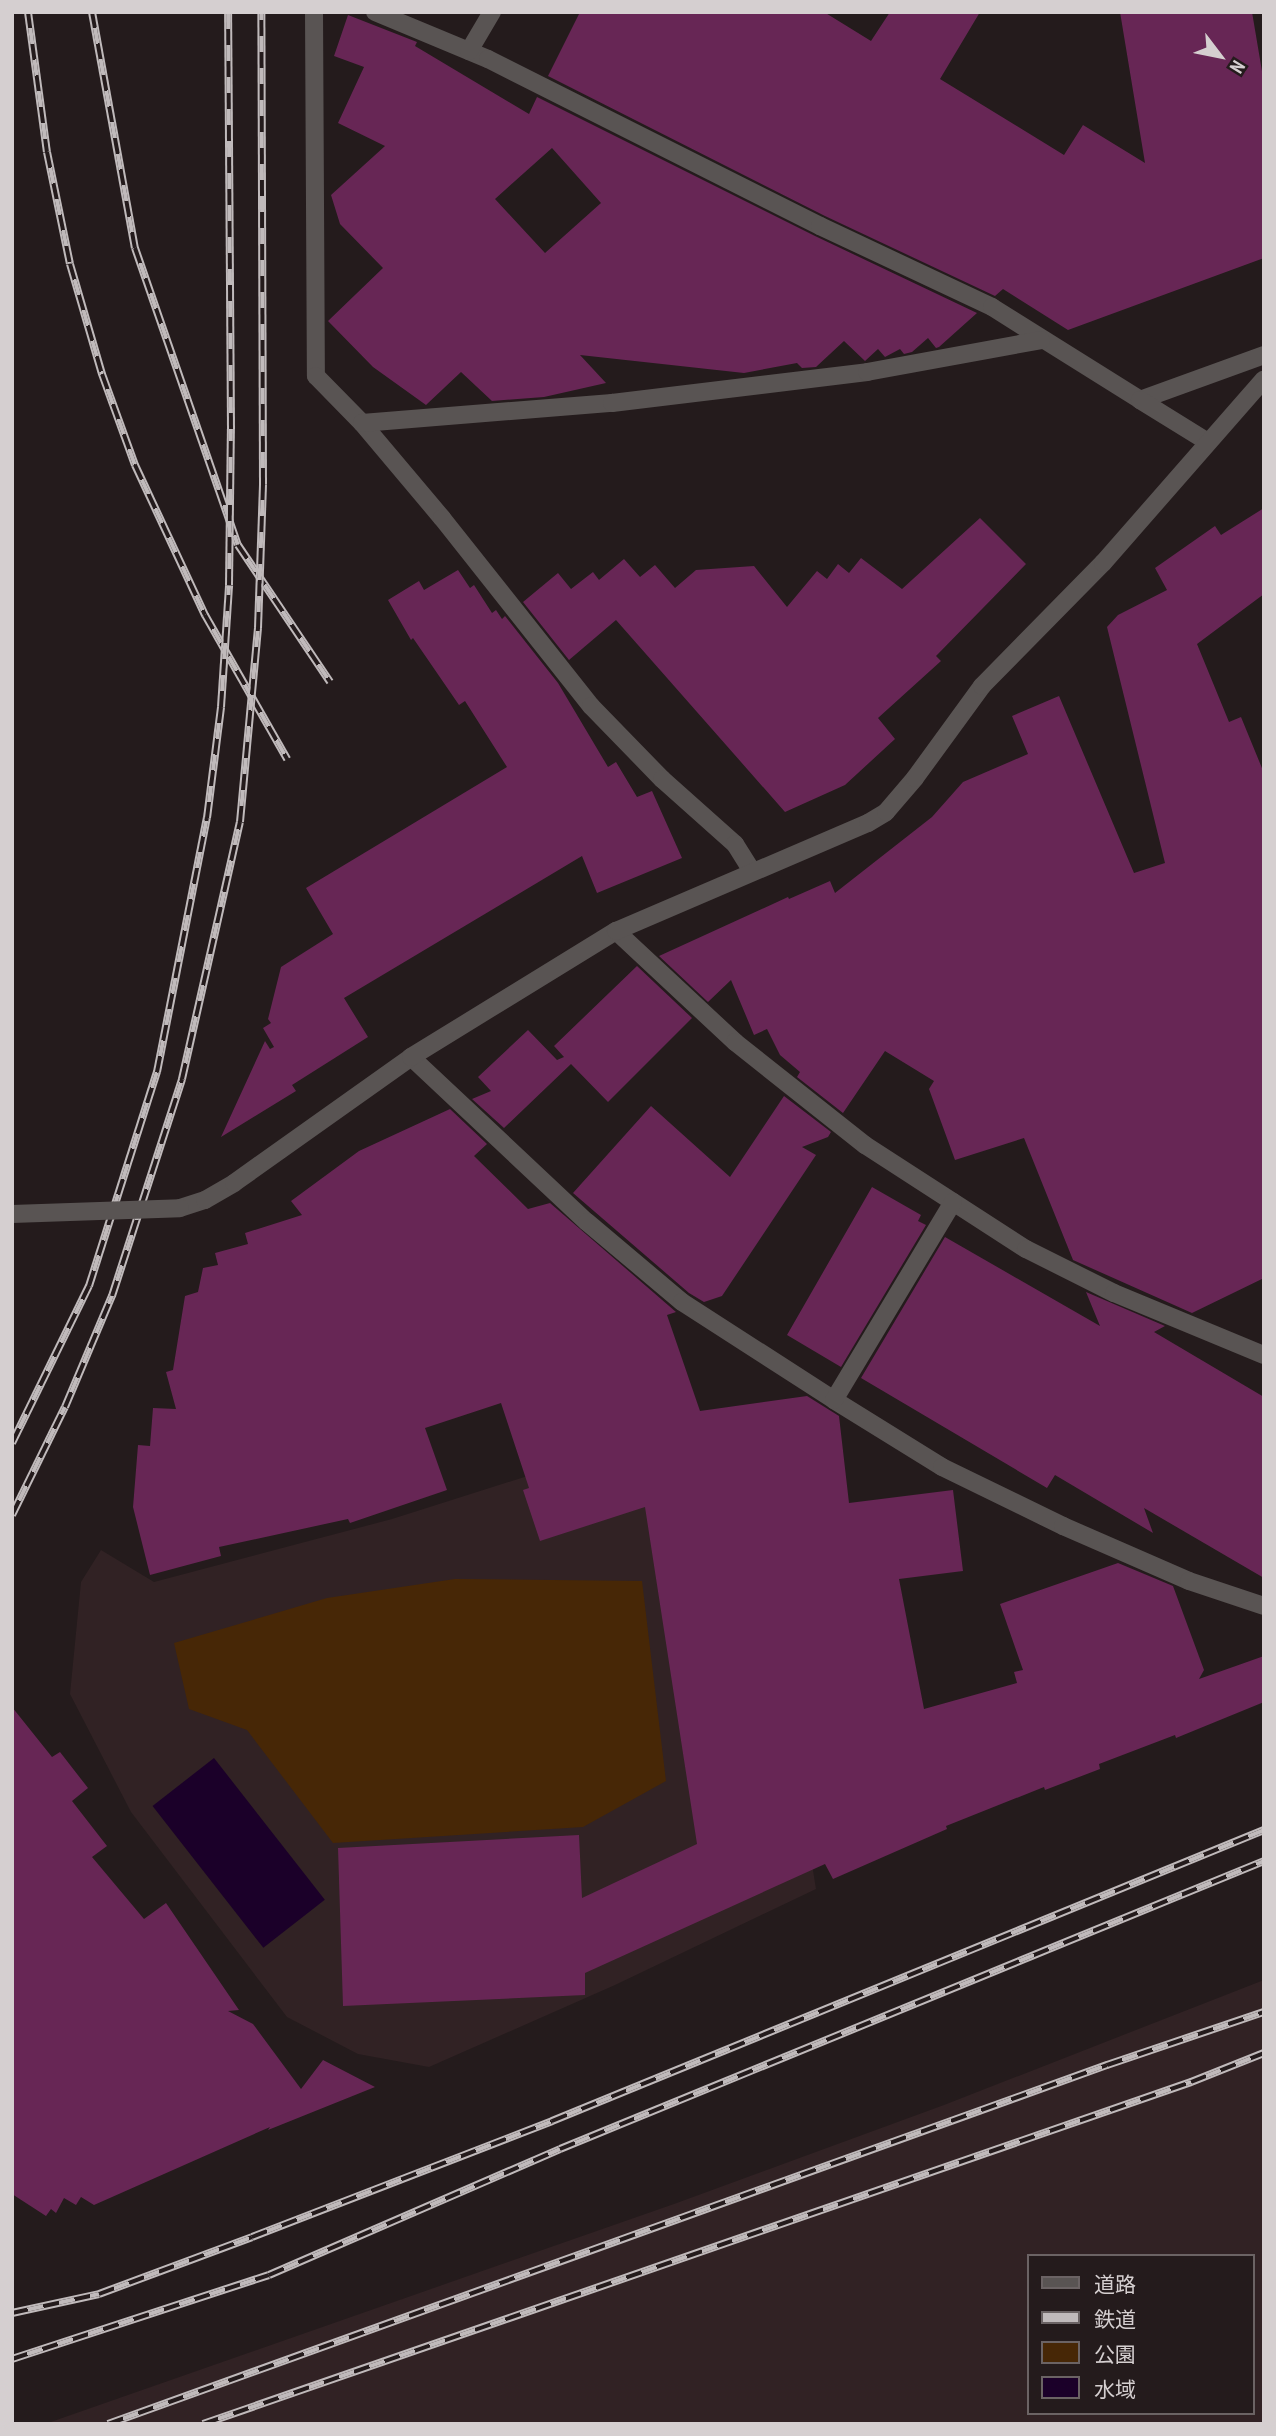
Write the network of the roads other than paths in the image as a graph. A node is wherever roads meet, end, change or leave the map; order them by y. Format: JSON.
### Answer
{"nodes":[{"id":1,"x":314,"y":12,"type":"edge"},
{"id":2,"x":375,"y":12,"type":"edge"},
{"id":3,"x":492,"y":12,"type":"edge"},
{"id":4,"x":469,"y":51,"type":"junction"},
{"id":5,"x":1041,"y":340,"type":"junction"},
{"id":6,"x":1264,"y":355,"type":"edge"},
{"id":7,"x":1264,"y":379,"type":"edge"},
{"id":8,"x":1140,"y":400,"type":"junction"},
{"id":9,"x":362,"y":423,"type":"junction"},
{"id":10,"x":1208,"y":442,"type":"junction"},
{"id":11,"x":751,"y":871,"type":"junction"},
{"id":12,"x":617,"y":931,"type":"junction"},
{"id":13,"x":411,"y":1057,"type":"junction"},
{"id":14,"x":953,"y":1202,"type":"junction"},
{"id":15,"x":12,"y":1214,"type":"edge"},
{"id":16,"x":1264,"y":1355,"type":"edge"},
{"id":17,"x":834,"y":1400,"type":"junction"},
{"id":18,"x":1264,"y":1606,"type":"edge"}],
"edges":[{"from":1,"to":9,"type":"street"},
{"from":2,"to":4,"type":"street"},
{"from":3,"to":4,"type":"street"},
{"from":4,"to":5,"type":"street"},
{"from":5,"to":8,"type":"street"},
{"from":5,"to":9,"type":"street"},
{"from":6,"to":8,"type":"street"},
{"from":7,"to":10,"type":"street"},
{"from":8,"to":10,"type":"street"},
{"from":9,"to":11,"type":"street"},
{"from":10,"to":11,"type":"street"},
{"from":11,"to":12,"type":"street"},
{"from":12,"to":13,"type":"street"},
{"from":12,"to":14,"type":"street"},
{"from":13,"to":15,"type":"street","bridge":true},
{"from":13,"to":17,"type":"street"},
{"from":14,"to":16,"type":"street"},
{"from":14,"to":17,"type":"street"},
{"from":17,"to":18,"type":"street"}]}
